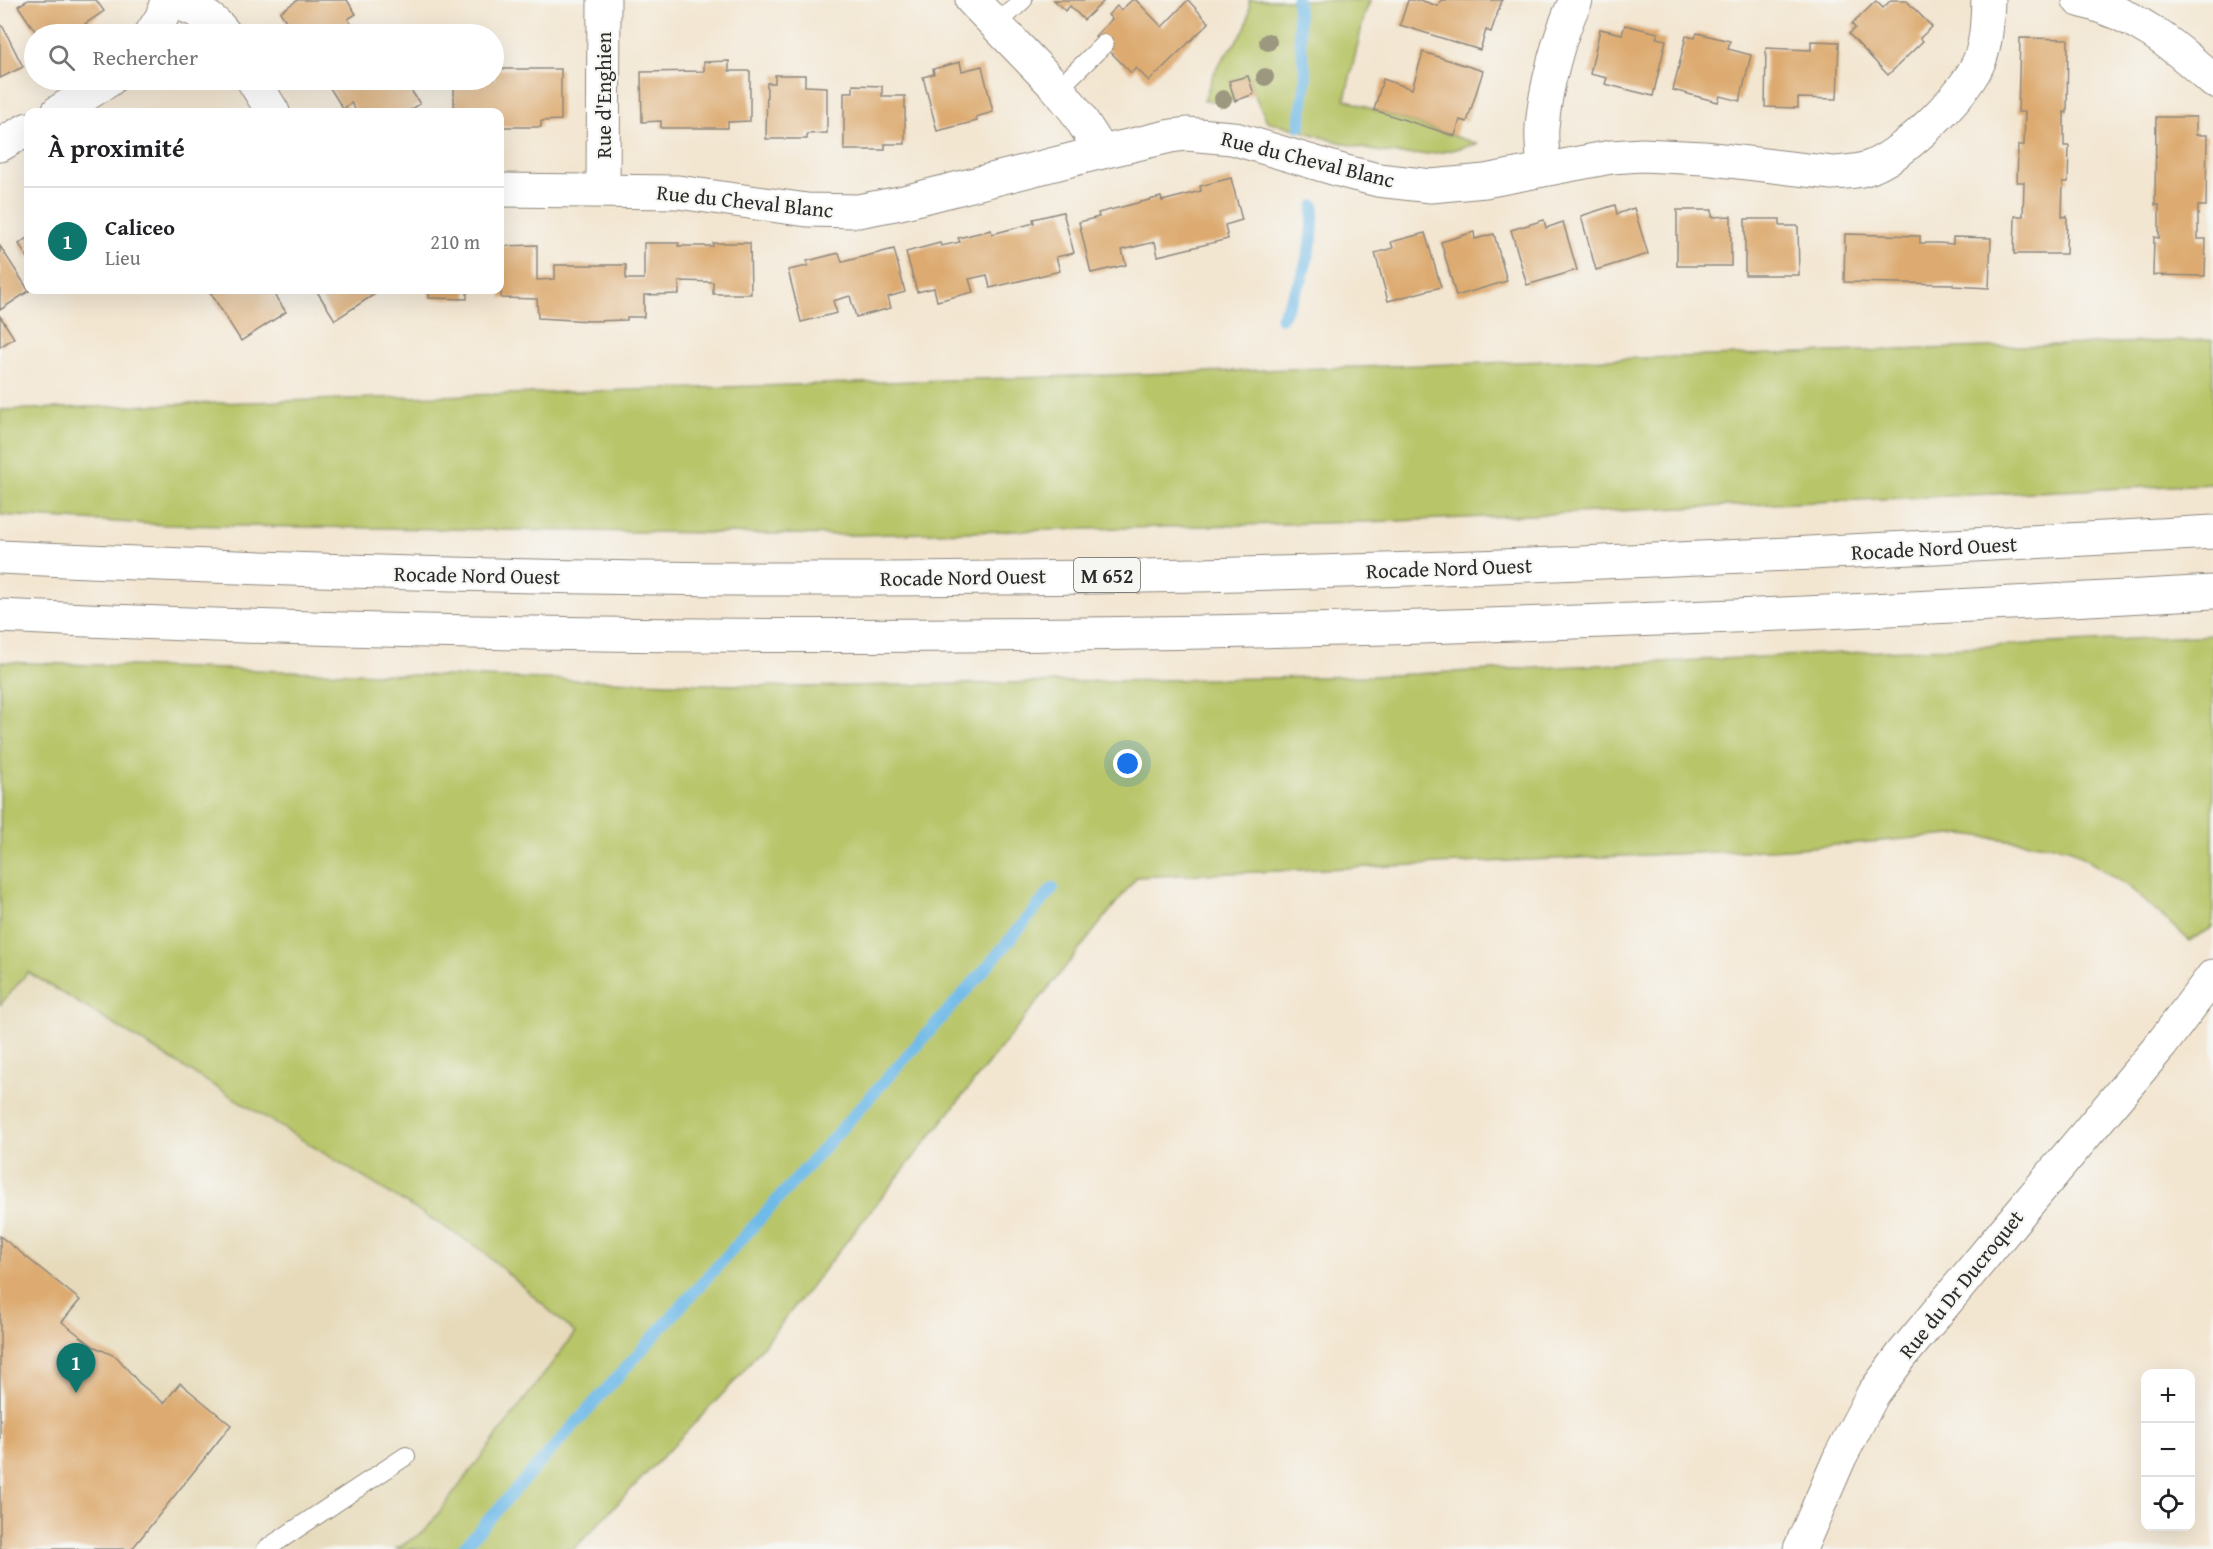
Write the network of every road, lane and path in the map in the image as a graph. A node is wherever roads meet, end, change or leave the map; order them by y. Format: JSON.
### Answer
{"nodes":[{"id":1,"x":169,"y":0,"type":"edge"},
{"id":2,"x":604,"y":0,"type":"edge"},
{"id":3,"x":972,"y":0,"type":"edge"},
{"id":4,"x":1023,"y":0,"type":"edge"},
{"id":5,"x":1576,"y":0,"type":"edge"},
{"id":6,"x":1988,"y":0,"type":"edge"},
{"id":7,"x":2079,"y":0,"type":"edge"},
{"id":8,"x":157,"y":24,"type":"edge"},
{"id":9,"x":218,"y":24,"type":"edge"},
{"id":10,"x":996,"y":25,"type":"junction"},
{"id":11,"x":1104,"y":44,"type":"dead end"},
{"id":12,"x":2213,"y":81,"type":"edge"},
{"id":13,"x":1058,"y":89,"type":"junction"},
{"id":14,"x":93,"y":90,"type":"edge"},
{"id":15,"x":259,"y":90,"type":"edge"},
{"id":16,"x":64,"y":108,"type":"edge"},
{"id":17,"x":270,"y":108,"type":"edge"},
{"id":18,"x":24,"y":131,"type":"edge"},
{"id":19,"x":0,"y":146,"type":"edge"},
{"id":20,"x":1102,"y":152,"type":"junction"},
{"id":21,"x":1544,"y":169,"type":"junction"},
{"id":22,"x":504,"y":190,"type":"edge"},
{"id":23,"x":603,"y":190,"type":"junction"},
{"id":24,"x":2213,"y":532,"type":"edge"},
{"id":25,"x":0,"y":557,"type":"edge"},
{"id":26,"x":2213,"y":592,"type":"edge"},
{"id":27,"x":0,"y":616,"type":"edge"},
{"id":28,"x":2213,"y":976,"type":"edge"},
{"id":29,"x":2213,"y":997,"type":"edge"},
{"id":30,"x":2161,"y":1045,"type":"junction"},
{"id":31,"x":406,"y":1456,"type":"dead end"},
{"id":32,"x":266,"y":1549,"type":"edge"},
{"id":33,"x":1800,"y":1549,"type":"edge"}],
"edges":[{"from":1,"to":8,"type":"main road"},
{"from":1,"to":9,"type":"main road"},
{"from":2,"to":23,"type":"main road","name":"Rue d'Enghien"},
{"from":3,"to":10,"type":"main road"},
{"from":4,"to":10,"type":"lane"},
{"from":5,"to":21,"type":"main road"},
{"from":6,"to":21,"type":"main road","name":"Rue du Cheval Blanc"},
{"from":7,"to":12,"type":"main road"},
{"from":10,"to":13,"type":"main road"},
{"from":11,"to":13,"type":"lane"},
{"from":13,"to":20,"type":"main road"},
{"from":14,"to":16,"type":"main road"},
{"from":15,"to":17,"type":"main road"},
{"from":18,"to":19,"type":"main road"},
{"from":20,"to":21,"type":"main road","name":"Rue du Cheval Blanc"},
{"from":20,"to":23,"type":"main road","name":"Rue du Cheval Blanc"},
{"from":22,"to":23,"type":"main road","name":"Rue du Cheval Blanc"},
{"from":24,"to":25,"type":"main road","name":"Rocade Nord Ouest","number":"M 652"},
{"from":26,"to":27,"type":"main road"},
{"from":28,"to":30,"type":"main road"},
{"from":29,"to":30,"type":"main road"},
{"from":30,"to":33,"type":"main road","name":"Rue du Dr Ducroquet"},
{"from":31,"to":32,"type":"lane"}]}
